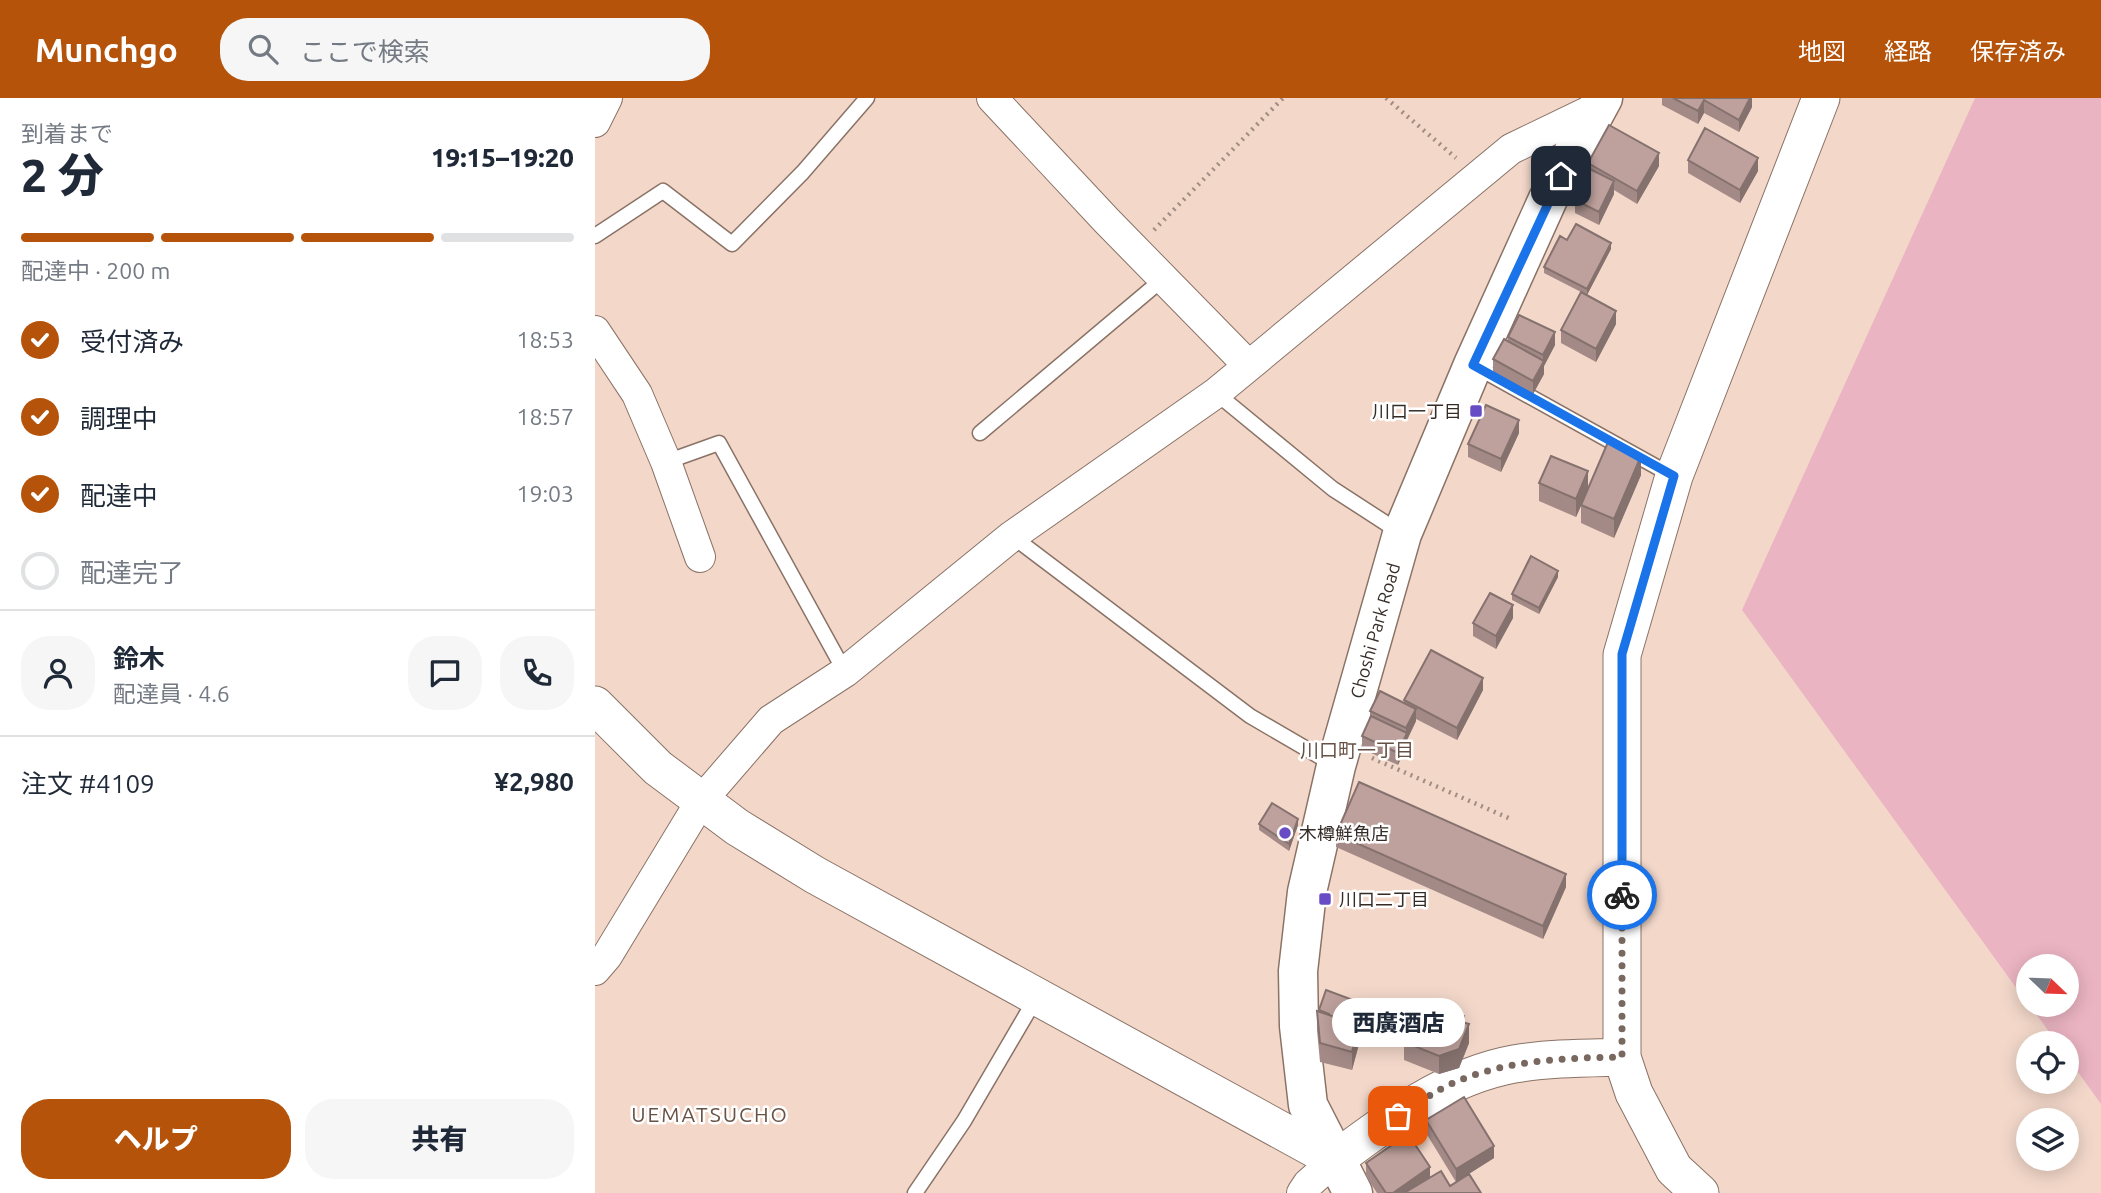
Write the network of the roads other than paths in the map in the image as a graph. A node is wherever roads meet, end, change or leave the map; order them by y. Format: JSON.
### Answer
{"nodes":[{"id":1,"x":607,"y":98,"type":"edge"},
{"id":2,"x":867,"y":98,"type":"edge"},
{"id":3,"x":992,"y":98,"type":"edge"},
{"id":4,"x":1821,"y":98,"type":"edge"},
{"id":5,"x":1601,"y":103,"type":"edge"},
{"id":6,"x":595,"y":122,"type":"edge"},
{"id":7,"x":595,"y":236,"type":"edge"},
{"id":8,"x":1164,"y":278,"type":"junction"},
{"id":9,"x":595,"y":331,"type":"edge"},
{"id":10,"x":1248,"y":365,"type":"junction"},
{"id":11,"x":1473,"y":365,"type":"junction"},
{"id":12,"x":1216,"y":393,"type":"junction"},
{"id":13,"x":980,"y":433,"type":"dead end"},
{"id":14,"x":666,"y":462,"type":"junction"},
{"id":15,"x":1674,"y":476,"type":"junction"},
{"id":16,"x":1402,"y":534,"type":"junction"},
{"id":17,"x":1012,"y":536,"type":"junction"},
{"id":18,"x":700,"y":557,"type":"dead end"},
{"id":19,"x":845,"y":672,"type":"junction"},
{"id":20,"x":595,"y":705,"type":"edge"},
{"id":21,"x":1339,"y":756,"type":"junction"},
{"id":22,"x":701,"y":801,"type":"junction"},
{"id":23,"x":595,"y":970,"type":"edge"},
{"id":24,"x":1036,"y":997,"type":"junction"},
{"id":25,"x":1622,"y":1057,"type":"junction"},
{"id":26,"x":1335,"y":1160,"type":"junction"},
{"id":27,"x":915,"y":1193,"type":"edge"},
{"id":28,"x":1302,"y":1193,"type":"edge"},
{"id":29,"x":1353,"y":1193,"type":"edge"},
{"id":30,"x":1699,"y":1193,"type":"edge"}],
"edges":[{"from":1,"to":6,"type":"street"},
{"from":2,"to":7,"type":"lane"},
{"from":3,"to":8,"type":"street"},
{"from":4,"to":15,"type":"street"},
{"from":5,"to":10,"type":"street"},
{"from":5,"to":11,"type":"main road","name":"Choshi Park Road"},
{"from":8,"to":10,"type":"street"},
{"from":8,"to":13,"type":"lane"},
{"from":9,"to":14,"type":"street"},
{"from":10,"to":12,"type":"street"},
{"from":11,"to":15,"type":"lane"},
{"from":11,"to":16,"type":"main road","name":"Choshi Park Road"},
{"from":12,"to":16,"type":"lane"},
{"from":12,"to":17,"type":"street"},
{"from":14,"to":18,"type":"street"},
{"from":14,"to":19,"type":"lane"},
{"from":15,"to":25,"type":"street"},
{"from":16,"to":21,"type":"main road","name":"Choshi Park Road"},
{"from":17,"to":19,"type":"street"},
{"from":17,"to":21,"type":"lane"},
{"from":19,"to":22,"type":"street"},
{"from":20,"to":22,"type":"street"},
{"from":21,"to":26,"type":"main road","name":"Choshi Park Road"},
{"from":22,"to":23,"type":"street"},
{"from":22,"to":24,"type":"street"},
{"from":24,"to":26,"type":"street"},
{"from":24,"to":27,"type":"lane"},
{"from":25,"to":26,"type":"street"},
{"from":25,"to":30,"type":"street"},
{"from":26,"to":28,"type":"street"},
{"from":26,"to":29,"type":"main road","name":"Choshi Park Road"}]}
